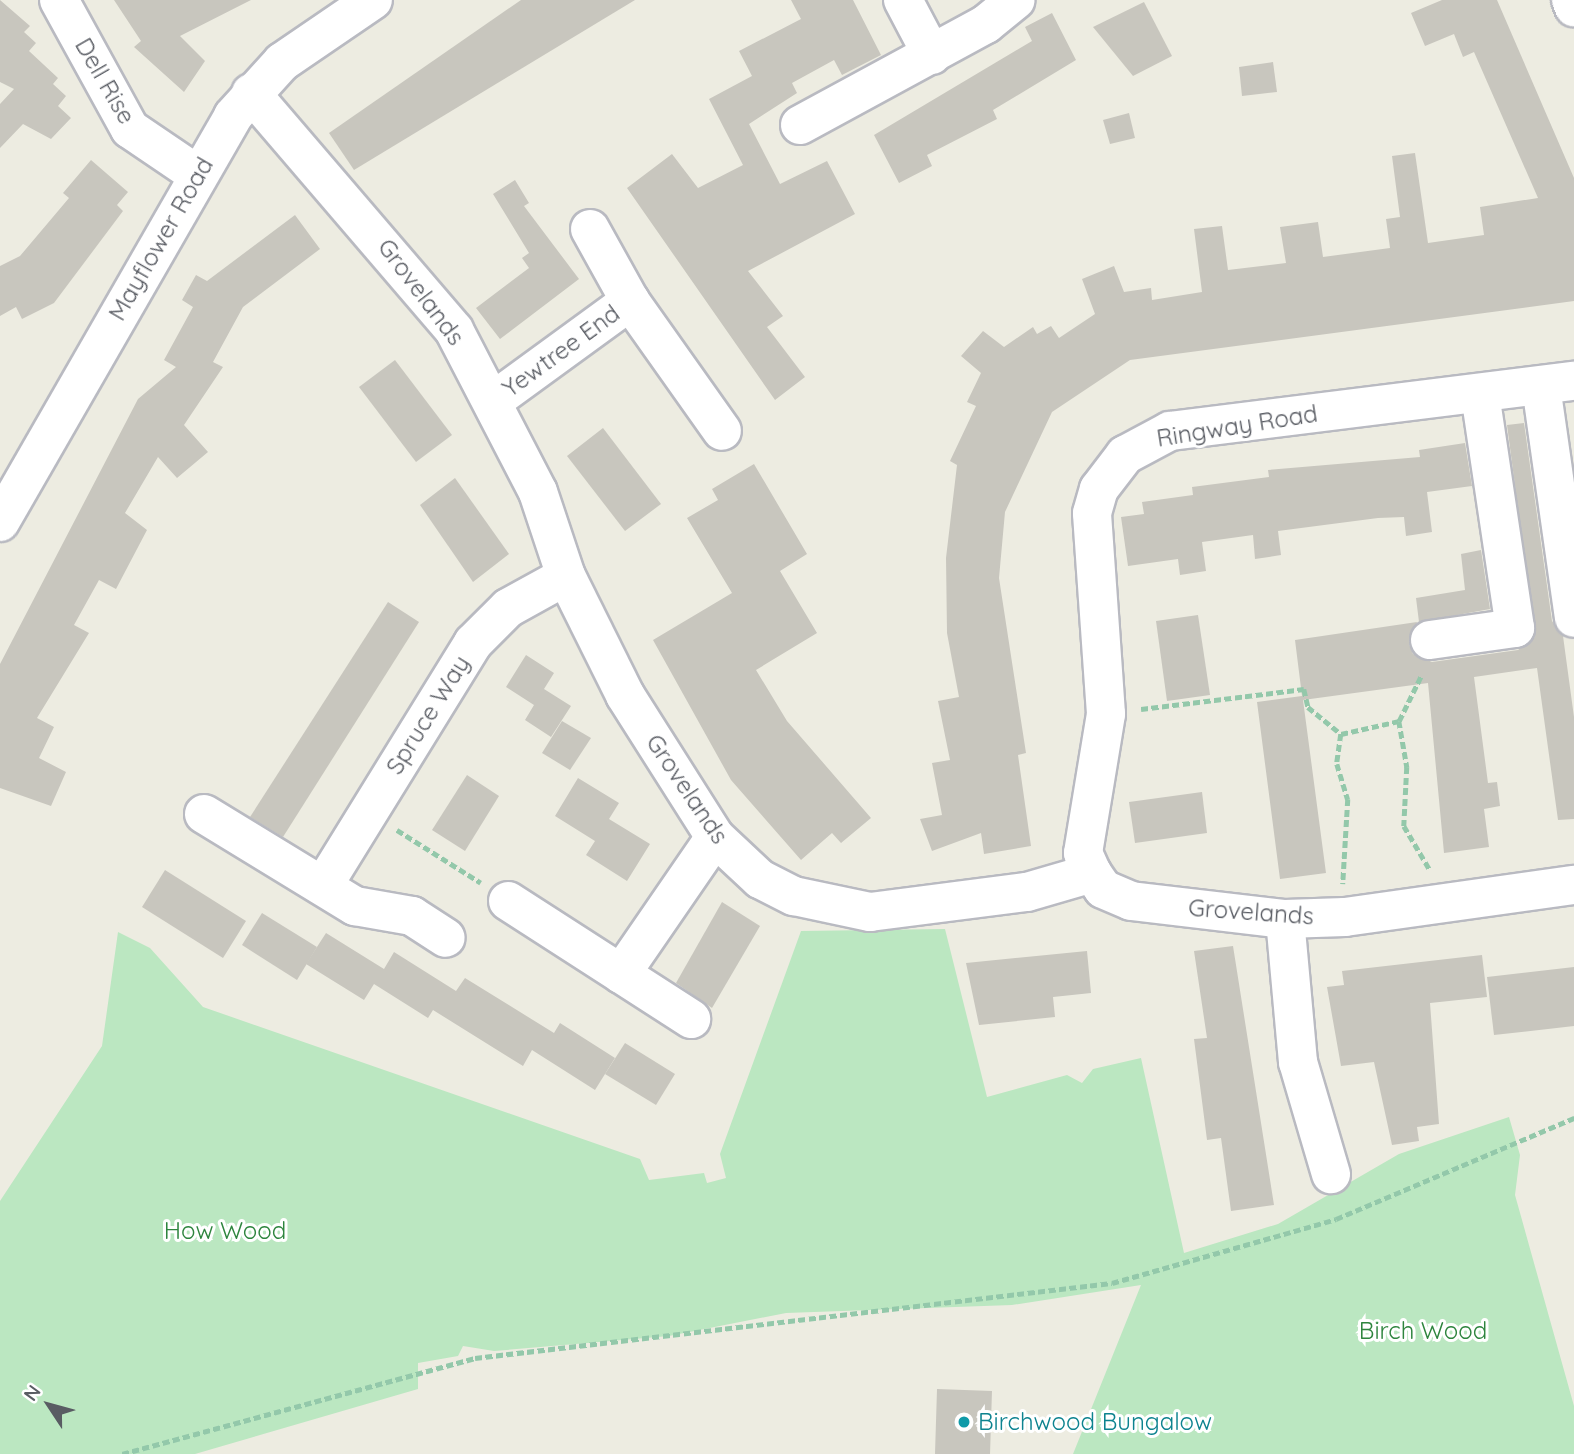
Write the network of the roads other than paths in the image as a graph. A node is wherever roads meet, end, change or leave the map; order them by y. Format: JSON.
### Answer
{"nodes":[{"id":1,"x":59,"y":0,"type":"edge"},
{"id":2,"x":373,"y":0,"type":"edge"},
{"id":3,"x":903,"y":0,"type":"edge"},
{"id":4,"x":1016,"y":0,"type":"edge"},
{"id":5,"x":1571,"y":0,"type":"edge"},
{"id":6,"x":1574,"y":7,"type":"edge"},
{"id":7,"x":932,"y":55,"type":"junction"},
{"id":8,"x":251,"y":93,"type":"junction"},
{"id":9,"x":800,"y":125,"type":"dead end"},
{"id":10,"x":198,"y":175,"type":"junction"},
{"id":11,"x":590,"y":229,"type":"dead end"},
{"id":12,"x":630,"y":301,"type":"junction"},
{"id":13,"x":1558,"y":384,"type":"edge"},
{"id":14,"x":1480,"y":394,"type":"junction"},
{"id":15,"x":493,"y":401,"type":"junction"},
{"id":16,"x":722,"y":431,"type":"dead end"},
{"id":17,"x":0,"y":522,"type":"edge"},
{"id":18,"x":566,"y":576,"type":"junction"},
{"id":19,"x":1574,"y":618,"type":"edge"},
{"id":20,"x":1430,"y":640,"type":"road end"},
{"id":21,"x":204,"y":814,"type":"dead end"},
{"id":22,"x":715,"y":837,"type":"junction"},
{"id":23,"x":1091,"y":873,"type":"junction"},
{"id":24,"x":1574,"y":885,"type":"edge"},
{"id":25,"x":323,"y":886,"type":"junction"},
{"id":26,"x":508,"y":901,"type":"road end"},
{"id":27,"x":1285,"y":919,"type":"junction"},
{"id":28,"x":446,"y":938,"type":"dead end"},
{"id":29,"x":621,"y":974,"type":"junction"},
{"id":30,"x":691,"y":1019,"type":"dead end"},
{"id":31,"x":1331,"y":1174,"type":"dead end"}],
"edges":[{"from":1,"to":10,"type":"street","name":"Dell Rise"},
{"from":2,"to":8,"type":"street","name":"Mayflower Road"},
{"from":3,"to":7,"type":"street"},
{"from":4,"to":7,"type":"street"},
{"from":5,"to":6,"type":"street"},
{"from":7,"to":9,"type":"street"},
{"from":8,"to":10,"type":"street","name":"Mayflower Road"},
{"from":8,"to":15,"type":"street","name":"Grovelands"},
{"from":10,"to":17,"type":"street","name":"Mayflower Road"},
{"from":11,"to":12,"type":"street","name":"Yewtree End"},
{"from":12,"to":15,"type":"street","name":"Yewtree End"},
{"from":12,"to":16,"type":"street","name":"Yewtree End"},
{"from":13,"to":14,"type":"street","name":"Ringway Road"},
{"from":13,"to":19,"type":"street"},
{"from":14,"to":20,"type":"street"},
{"from":14,"to":23,"type":"street","name":"Ringway Road"},
{"from":15,"to":18,"type":"street","name":"Grovelands"},
{"from":18,"to":22,"type":"street","name":"Grovelands"},
{"from":18,"to":25,"type":"street","name":"Spruce Way"},
{"from":21,"to":25,"type":"street"},
{"from":22,"to":23,"type":"street","name":"Grovelands"},
{"from":22,"to":29,"type":"street"},
{"from":23,"to":27,"type":"street","name":"Grovelands"},
{"from":24,"to":27,"type":"street","name":"Grovelands"},
{"from":25,"to":28,"type":"street"},
{"from":26,"to":29,"type":"street"},
{"from":27,"to":31,"type":"street"},
{"from":29,"to":30,"type":"street"}]}
